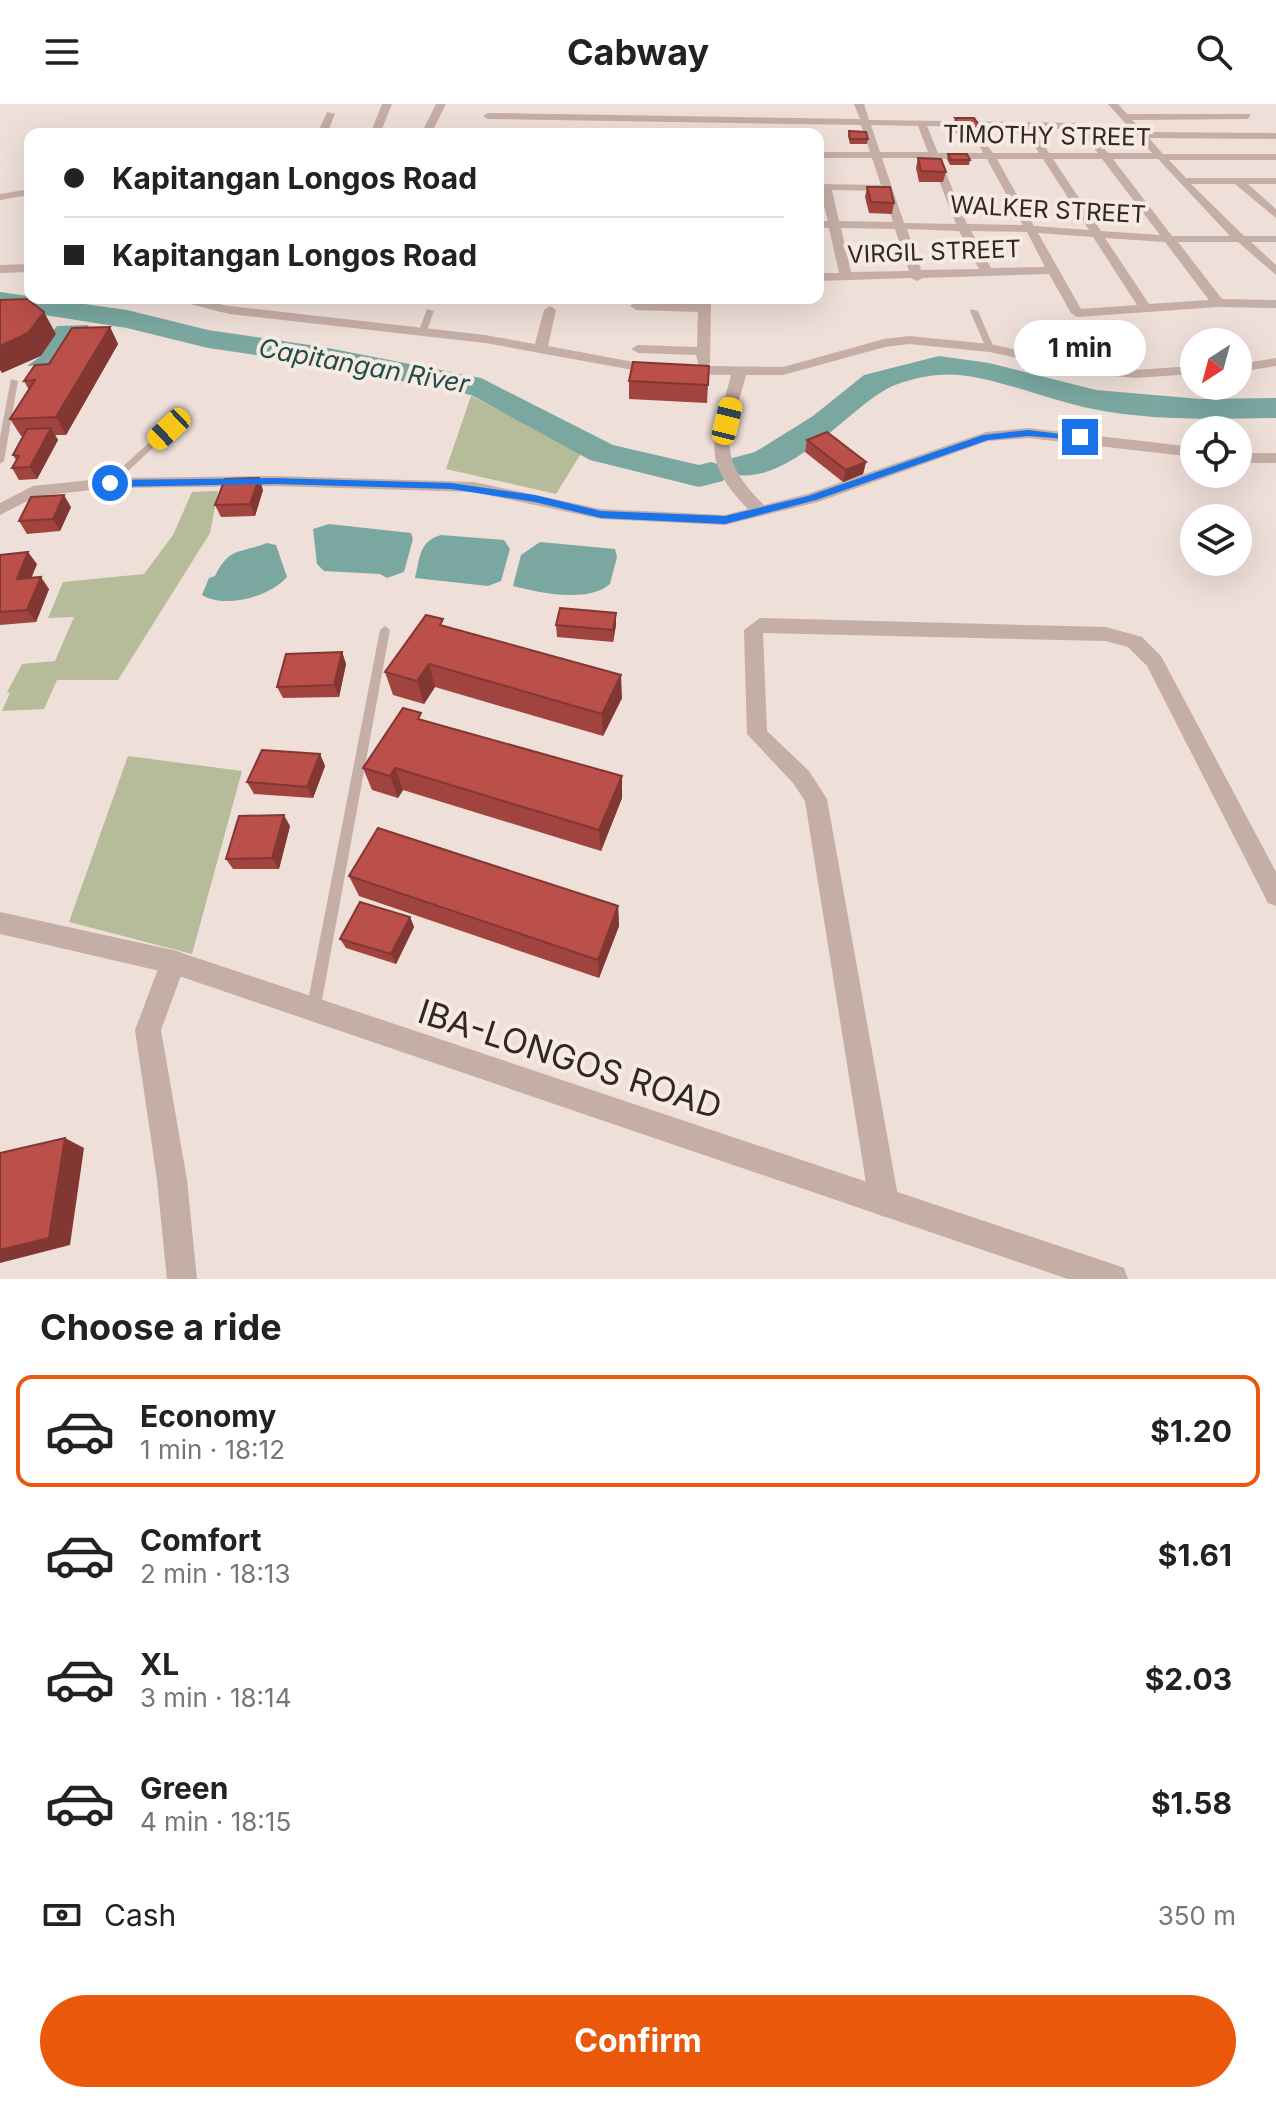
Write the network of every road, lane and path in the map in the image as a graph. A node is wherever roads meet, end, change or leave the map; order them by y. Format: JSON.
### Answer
{"nodes":[{"id":1,"x":387,"y":104,"type":"edge"},
{"id":2,"x":441,"y":104,"type":"edge"},
{"id":3,"x":492,"y":104,"type":"edge"},
{"id":4,"x":605,"y":104,"type":"edge"},
{"id":5,"x":859,"y":104,"type":"edge"},
{"id":6,"x":1113,"y":104,"type":"edge"},
{"id":7,"x":330,"y":114,"type":"dead end"},
{"id":8,"x":1248,"y":116,"type":"dead end"},
{"id":9,"x":601,"y":117,"type":"junction"},
{"id":10,"x":1125,"y":117,"type":"junction"},
{"id":11,"x":655,"y":118,"type":"junction"},
{"id":12,"x":759,"y":120,"type":"junction"},
{"id":13,"x":809,"y":121,"type":"junction"},
{"id":14,"x":865,"y":122,"type":"junction"},
{"id":15,"x":921,"y":123,"type":"junction"},
{"id":16,"x":973,"y":124,"type":"junction"},
{"id":17,"x":1026,"y":125,"type":"junction"},
{"id":18,"x":324,"y":128,"type":"edge"},
{"id":19,"x":377,"y":128,"type":"edge"},
{"id":20,"x":429,"y":128,"type":"edge"},
{"id":21,"x":599,"y":128,"type":"edge"},
{"id":22,"x":652,"y":128,"type":"edge"},
{"id":23,"x":760,"y":128,"type":"edge"},
{"id":24,"x":811,"y":128,"type":"edge"},
{"id":25,"x":1144,"y":135,"type":"junction"},
{"id":26,"x":1276,"y":136,"type":"edge"},
{"id":27,"x":876,"y":153,"type":"junction"},
{"id":28,"x":824,"y":154,"type":"edge"},
{"id":29,"x":933,"y":155,"type":"junction"},
{"id":30,"x":989,"y":155,"type":"junction"},
{"id":31,"x":1048,"y":156,"type":"junction"},
{"id":32,"x":1105,"y":157,"type":"junction"},
{"id":33,"x":1164,"y":157,"type":"junction"},
{"id":34,"x":1276,"y":157,"type":"edge"},
{"id":35,"x":1183,"y":181,"type":"junction"},
{"id":36,"x":1238,"y":181,"type":"junction"},
{"id":37,"x":1276,"y":181,"type":"edge"},
{"id":38,"x":824,"y":187,"type":"edge"},
{"id":39,"x":887,"y":188,"type":"junction"},
{"id":40,"x":24,"y":193,"type":"edge"},
{"id":41,"x":824,"y":193,"type":"edge"},
{"id":42,"x":0,"y":197,"type":"edge"},
{"id":43,"x":1276,"y":215,"type":"edge"},
{"id":44,"x":824,"y":224,"type":"edge"},
{"id":45,"x":835,"y":224,"type":"junction"},
{"id":46,"x":900,"y":226,"type":"junction"},
{"id":47,"x":963,"y":227,"type":"junction"},
{"id":48,"x":1030,"y":229,"type":"junction"},
{"id":49,"x":1098,"y":234,"type":"junction"},
{"id":50,"x":1168,"y":239,"type":"junction"},
{"id":51,"x":1239,"y":239,"type":"junction"},
{"id":52,"x":1276,"y":239,"type":"edge"},
{"id":53,"x":24,"y":268,"type":"edge"},
{"id":54,"x":0,"y":269,"type":"edge"},
{"id":55,"x":1052,"y":270,"type":"junction"},
{"id":56,"x":986,"y":271,"type":"junction"},
{"id":57,"x":1276,"y":271,"type":"edge"},
{"id":58,"x":824,"y":277,"type":"edge"},
{"id":59,"x":917,"y":277,"type":"junction"},
{"id":60,"x":846,"y":278,"type":"junction"},
{"id":61,"x":1218,"y":303,"type":"junction"},
{"id":62,"x":200,"y":304,"type":"edge"},
{"id":63,"x":234,"y":304,"type":"edge"},
{"id":64,"x":682,"y":304,"type":"edge"},
{"id":65,"x":705,"y":304,"type":"edge"},
{"id":66,"x":1276,"y":304,"type":"edge"},
{"id":67,"x":636,"y":306,"type":"dead end"},
{"id":68,"x":1146,"y":309,"type":"junction"},
{"id":69,"x":229,"y":310,"type":"junction"},
{"id":70,"x":550,"y":310,"type":"dead end"},
{"id":71,"x":430,"y":311,"type":"dead end"},
{"id":72,"x":974,"y":311,"type":"dead end"},
{"id":73,"x":422,"y":333,"type":"junction"},
{"id":74,"x":990,"y":348,"type":"junction"},
{"id":75,"x":638,"y":349,"type":"dead end"},
{"id":76,"x":540,"y":351,"type":"junction"},
{"id":77,"x":1276,"y":362,"type":"edge"},
{"id":78,"x":1252,"y":366,"type":"edge"},
{"id":79,"x":1180,"y":371,"type":"edge"},
{"id":80,"x":739,"y":373,"type":"junction"},
{"id":81,"x":14,"y":381,"type":"dead end"},
{"id":82,"x":169,"y":429,"type":"dead end"},
{"id":83,"x":1180,"y":450,"type":"edge"},
{"id":84,"x":1252,"y":458,"type":"edge"},
{"id":85,"x":1276,"y":458,"type":"edge"},
{"id":86,"x":0,"y":461,"type":"edge"},
{"id":87,"x":110,"y":483,"type":"junction"},
{"id":88,"x":0,"y":510,"type":"edge"},
{"id":89,"x":762,"y":513,"type":"junction"},
{"id":90,"x":385,"y":630,"type":"dead end"},
{"id":91,"x":1276,"y":895,"type":"edge"},
{"id":92,"x":0,"y":923,"type":"edge"},
{"id":93,"x":173,"y":962,"type":"junction"},
{"id":94,"x":313,"y":1012,"type":"junction"},
{"id":95,"x":884,"y":1202,"type":"junction"},
{"id":96,"x":182,"y":1279,"type":"edge"},
{"id":97,"x":1113,"y":1279,"type":"edge"}],
"edges":[{"from":1,"to":19,"type":"street"},
{"from":2,"to":20,"type":"street"},
{"from":3,"to":9,"type":"street"},
{"from":4,"to":9,"type":"street"},
{"from":5,"to":14,"type":"street"},
{"from":6,"to":10,"type":"street"},
{"from":7,"to":18,"type":"street"},
{"from":8,"to":10,"type":"street"},
{"from":9,"to":11,"type":"street"},
{"from":9,"to":21,"type":"street"},
{"from":10,"to":25,"type":"street"},
{"from":11,"to":12,"type":"street"},
{"from":11,"to":22,"type":"street"},
{"from":12,"to":13,"type":"street"},
{"from":12,"to":23,"type":"street"},
{"from":13,"to":14,"type":"street"},
{"from":13,"to":24,"type":"street"},
{"from":14,"to":15,"type":"street"},
{"from":14,"to":27,"type":"street"},
{"from":15,"to":16,"type":"street"},
{"from":15,"to":29,"type":"street"},
{"from":16,"to":17,"type":"street"},
{"from":16,"to":30,"type":"street"},
{"from":17,"to":31,"type":"street"},
{"from":17,"to":32,"type":"street"},
{"from":25,"to":26,"type":"street"},
{"from":25,"to":33,"type":"street"},
{"from":27,"to":28,"type":"street","name":"TIMOTHY STREET"},
{"from":27,"to":29,"type":"street","name":"TIMOTHY STREET"},
{"from":27,"to":39,"type":"street"},
{"from":29,"to":30,"type":"street","name":"TIMOTHY STREET"},
{"from":29,"to":47,"type":"street"},
{"from":30,"to":31,"type":"street","name":"TIMOTHY STREET"},
{"from":30,"to":48,"type":"street"},
{"from":31,"to":32,"type":"street","name":"TIMOTHY STREET"},
{"from":31,"to":49,"type":"street"},
{"from":32,"to":33,"type":"street","name":"TIMOTHY STREET"},
{"from":32,"to":50,"type":"street"},
{"from":33,"to":34,"type":"street","name":"TIMOTHY STREET"},
{"from":33,"to":35,"type":"street"},
{"from":35,"to":36,"type":"street"},
{"from":35,"to":51,"type":"street"},
{"from":36,"to":37,"type":"street"},
{"from":36,"to":43,"type":"street"},
{"from":38,"to":39,"type":"street"},
{"from":39,"to":46,"type":"street"},
{"from":40,"to":42,"type":"street"},
{"from":41,"to":45,"type":"street"},
{"from":44,"to":45,"type":"street","name":"WALKER STREET"},
{"from":45,"to":46,"type":"street","name":"WALKER STREET"},
{"from":45,"to":60,"type":"street"},
{"from":46,"to":47,"type":"street","name":"WALKER STREET"},
{"from":46,"to":59,"type":"street"},
{"from":47,"to":48,"type":"street","name":"WALKER STREET"},
{"from":47,"to":56,"type":"street"},
{"from":48,"to":49,"type":"street","name":"WALKER STREET"},
{"from":48,"to":55,"type":"street"},
{"from":49,"to":50,"type":"street","name":"WALKER STREET"},
{"from":49,"to":68,"type":"street"},
{"from":50,"to":51,"type":"street","name":"WALKER STREET"},
{"from":50,"to":61,"type":"street"},
{"from":51,"to":52,"type":"street","name":"WALKER STREET"},
{"from":51,"to":57,"type":"street"},
{"from":53,"to":54,"type":"street"},
{"from":55,"to":56,"type":"street","name":"VIRGIL STREET"},
{"from":55,"to":68,"type":"street"},
{"from":56,"to":59,"type":"street","name":"VIRGIL STREET"},
{"from":58,"to":60,"type":"street","name":"VIRGIL STREET"},
{"from":59,"to":60,"type":"street","name":"VIRGIL STREET"},
{"from":61,"to":66,"type":"street"},
{"from":61,"to":68,"type":"street"},
{"from":62,"to":69,"type":"street"},
{"from":63,"to":69,"type":"street"},
{"from":64,"to":67,"type":"street"},
{"from":65,"to":75,"type":"street"},
{"from":69,"to":73,"type":"street"},
{"from":70,"to":76,"type":"street"},
{"from":71,"to":73,"type":"lane"},
{"from":72,"to":74,"type":"lane"},
{"from":73,"to":76,"type":"street"},
{"from":74,"to":79,"type":"street"},
{"from":74,"to":80,"type":"street"},
{"from":76,"to":80,"type":"street"},
{"from":77,"to":78,"type":"street"},
{"from":80,"to":89,"type":"street"},
{"from":81,"to":86,"type":"lane"},
{"from":82,"to":87,"type":"lane"},
{"from":83,"to":89,"type":"street"},
{"from":84,"to":85,"type":"street"},
{"from":87,"to":88,"type":"street"},
{"from":87,"to":89,"type":"street"},
{"from":90,"to":94,"type":"lane"},
{"from":91,"to":95,"type":"street"},
{"from":92,"to":93,"type":"street","name":"IBA-LONGOS ROAD"},
{"from":93,"to":94,"type":"street","name":"IBA-LONGOS ROAD"},
{"from":93,"to":96,"type":"street"},
{"from":94,"to":95,"type":"street","name":"IBA-LONGOS ROAD"},
{"from":95,"to":97,"type":"street","name":"IBA-LONGOS ROAD"}]}
